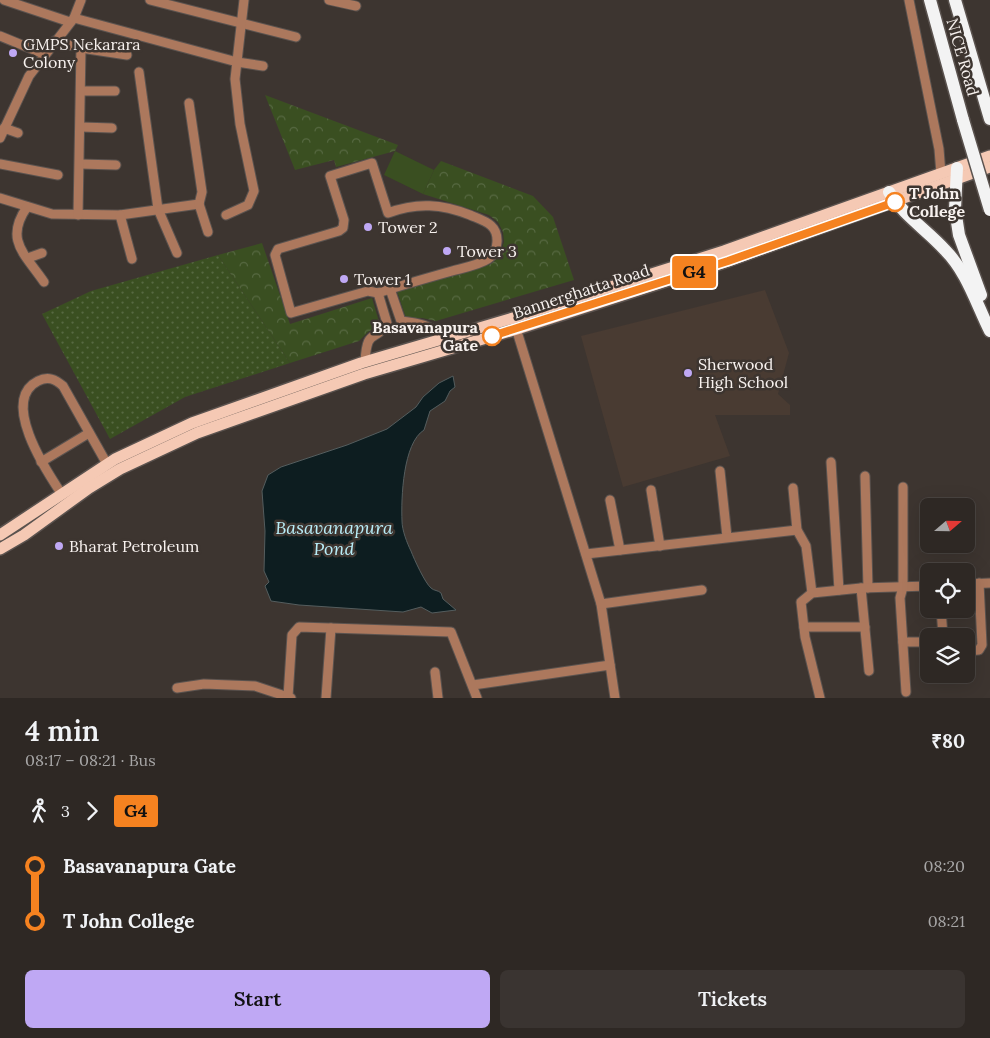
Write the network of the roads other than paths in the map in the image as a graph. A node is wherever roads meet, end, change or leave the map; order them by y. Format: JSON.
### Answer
{"nodes":[{"id":1,"x":4,"y":0,"type":"edge"},
{"id":2,"x":81,"y":0,"type":"edge"},
{"id":3,"x":150,"y":0,"type":"edge"},
{"id":4,"x":244,"y":0,"type":"edge"},
{"id":5,"x":329,"y":0,"type":"edge"},
{"id":6,"x":909,"y":0,"type":"edge"},
{"id":7,"x":930,"y":0,"type":"edge"},
{"id":8,"x":955,"y":0,"type":"edge"},
{"id":9,"x":356,"y":6,"type":"dead end"},
{"id":10,"x":72,"y":20,"type":"junction"},
{"id":11,"x":243,"y":22,"type":"junction"},
{"id":12,"x":0,"y":36,"type":"edge"},
{"id":13,"x":296,"y":37,"type":"dead end"},
{"id":14,"x":54,"y":41,"type":"junction"},
{"id":15,"x":81,"y":48,"type":"junction"},
{"id":16,"x":44,"y":54,"type":"junction"},
{"id":17,"x":127,"y":55,"type":"dead end"},
{"id":18,"x":237,"y":62,"type":"junction"},
{"id":19,"x":263,"y":66,"type":"dead end"},
{"id":20,"x":139,"y":72,"type":"dead end"},
{"id":21,"x":81,"y":91,"type":"junction"},
{"id":22,"x":115,"y":91,"type":"dead end"},
{"id":23,"x":189,"y":103,"type":"dead end"},
{"id":24,"x":989,"y":116,"type":"edge"},
{"id":25,"x":81,"y":126,"type":"junction"},
{"id":26,"x":4,"y":128,"type":"junction"},
{"id":27,"x":112,"y":128,"type":"dead end"},
{"id":28,"x":18,"y":133,"type":"dead end"},
{"id":29,"x":0,"y":138,"type":"edge"},
{"id":30,"x":990,"y":156,"type":"edge"},
{"id":31,"x":0,"y":164,"type":"edge"},
{"id":32,"x":80,"y":164,"type":"junction"},
{"id":33,"x":116,"y":165,"type":"dead end"},
{"id":34,"x":990,"y":167,"type":"edge"},
{"id":35,"x":941,"y":174,"type":"junction"},
{"id":36,"x":957,"y":174,"type":"junction"},
{"id":37,"x":58,"y":175,"type":"dead end"},
{"id":38,"x":892,"y":197,"type":"junction"},
{"id":39,"x":0,"y":198,"type":"edge"},
{"id":40,"x":199,"y":204,"type":"junction"},
{"id":41,"x":27,"y":207,"type":"junction"},
{"id":42,"x":158,"y":209,"type":"junction"},
{"id":43,"x":990,"y":210,"type":"edge"},
{"id":44,"x":78,"y":215,"type":"junction"},
{"id":45,"x":120,"y":215,"type":"junction"},
{"id":46,"x":226,"y":215,"type":"dead end"},
{"id":47,"x":208,"y":232,"type":"dead end"},
{"id":48,"x":42,"y":253,"type":"dead end"},
{"id":49,"x":177,"y":253,"type":"dead end"},
{"id":50,"x":28,"y":258,"type":"junction"},
{"id":51,"x":132,"y":259,"type":"dead end"},
{"id":52,"x":44,"y":282,"type":"dead end"},
{"id":53,"x":390,"y":289,"type":"junction"},
{"id":54,"x":378,"y":293,"type":"junction"},
{"id":55,"x":990,"y":313,"type":"edge"},
{"id":56,"x":515,"y":323,"type":"junction"},
{"id":57,"x":990,"y":330,"type":"edge"},
{"id":58,"x":444,"y":337,"type":"junction"},
{"id":59,"x":366,"y":362,"type":"junction"},
{"id":60,"x":198,"y":426,"type":"junction"},
{"id":61,"x":89,"y":433,"type":"junction"},
{"id":62,"x":41,"y":462,"type":"junction"},
{"id":63,"x":831,"y":462,"type":"dead end"},
{"id":64,"x":107,"y":464,"type":"junction"},
{"id":65,"x":720,"y":471,"type":"dead end"},
{"id":66,"x":865,"y":476,"type":"dead end"},
{"id":67,"x":903,"y":487,"type":"dead end"},
{"id":68,"x":793,"y":488,"type":"dead end"},
{"id":69,"x":650,"y":490,"type":"dead end"},
{"id":70,"x":61,"y":493,"type":"junction"},
{"id":71,"x":610,"y":500,"type":"dead end"},
{"id":72,"x":797,"y":530,"type":"junction"},
{"id":73,"x":0,"y":534,"type":"edge"},
{"id":74,"x":727,"y":537,"type":"junction"},
{"id":75,"x":660,"y":546,"type":"junction"},
{"id":76,"x":0,"y":549,"type":"edge"},
{"id":77,"x":620,"y":550,"type":"junction"},
{"id":78,"x":586,"y":554,"type":"junction"},
{"id":79,"x":975,"y":583,"type":"edge"},
{"id":80,"x":979,"y":583,"type":"junction"},
{"id":81,"x":990,"y":583,"type":"edge"},
{"id":82,"x":920,"y":586,"type":"edge"},
{"id":83,"x":903,"y":587,"type":"junction"},
{"id":84,"x":864,"y":588,"type":"junction"},
{"id":85,"x":702,"y":590,"type":"dead end"},
{"id":86,"x":839,"y":590,"type":"junction"},
{"id":87,"x":812,"y":593,"type":"junction"},
{"id":88,"x":601,"y":604,"type":"junction"},
{"id":89,"x":804,"y":627,"type":"junction"},
{"id":90,"x":865,"y":627,"type":"junction"},
{"id":91,"x":330,"y":628,"type":"junction"},
{"id":92,"x":903,"y":642,"type":"junction"},
{"id":93,"x":920,"y":642,"type":"edge"},
{"id":94,"x":975,"y":650,"type":"edge"},
{"id":95,"x":610,"y":665,"type":"junction"},
{"id":96,"x":869,"y":671,"type":"dead end"},
{"id":97,"x":435,"y":672,"type":"dead end"},
{"id":98,"x":472,"y":685,"type":"junction"},
{"id":99,"x":177,"y":688,"type":"dead end"},
{"id":100,"x":906,"y":692,"type":"dead end"},
{"id":101,"x":290,"y":697,"type":"edge"},
{"id":102,"x":326,"y":698,"type":"edge"},
{"id":103,"x":438,"y":698,"type":"edge"},
{"id":104,"x":477,"y":698,"type":"edge"},
{"id":105,"x":615,"y":698,"type":"edge"},
{"id":106,"x":820,"y":698,"type":"edge"}],
"edges":[{"from":1,"to":10,"type":"street"},
{"from":2,"to":10,"type":"street"},
{"from":3,"to":11,"type":"street"},
{"from":4,"to":11,"type":"street"},
{"from":5,"to":9,"type":"street"},
{"from":6,"to":35,"type":"street"},
{"from":7,"to":43,"type":"highway","name":"NICE Road","bridge":true},
{"from":8,"to":24,"type":"highway","name":"NICE Road"},
{"from":10,"to":14,"type":"street"},
{"from":10,"to":18,"type":"street"},
{"from":11,"to":13,"type":"street"},
{"from":11,"to":18,"type":"street"},
{"from":12,"to":16,"type":"street"},
{"from":14,"to":15,"type":"street"},
{"from":14,"to":16,"type":"street"},
{"from":15,"to":17,"type":"street"},
{"from":15,"to":21,"type":"street"},
{"from":16,"to":26,"type":"street"},
{"from":18,"to":19,"type":"street"},
{"from":18,"to":46,"type":"street"},
{"from":20,"to":42,"type":"street"},
{"from":21,"to":22,"type":"street"},
{"from":21,"to":25,"type":"street"},
{"from":23,"to":40,"type":"street"},
{"from":25,"to":27,"type":"street"},
{"from":25,"to":32,"type":"street"},
{"from":26,"to":28,"type":"street"},
{"from":26,"to":29,"type":"street"},
{"from":30,"to":36,"type":"main road","name":"Bannerghatta Road"},
{"from":31,"to":37,"type":"street"},
{"from":32,"to":33,"type":"street"},
{"from":32,"to":44,"type":"street"},
{"from":34,"to":36,"type":"main road","name":"Bannerghatta Road"},
{"from":35,"to":36,"type":"main road","name":"Bannerghatta Road"},
{"from":35,"to":38,"type":"main road","name":"Bannerghatta Road"},
{"from":36,"to":38,"type":"main road","name":"Bannerghatta Road"},
{"from":36,"to":55,"type":"highway"},
{"from":38,"to":56,"type":"main road","name":"Bannerghatta Road"},
{"from":38,"to":57,"type":"highway"},
{"from":39,"to":41,"type":"street"},
{"from":40,"to":42,"type":"street"},
{"from":40,"to":47,"type":"street"},
{"from":41,"to":44,"type":"street"},
{"from":41,"to":50,"type":"street"},
{"from":42,"to":45,"type":"street"},
{"from":42,"to":49,"type":"street"},
{"from":44,"to":45,"type":"street"},
{"from":45,"to":51,"type":"street"},
{"from":48,"to":50,"type":"street"},
{"from":50,"to":52,"type":"street"},
{"from":53,"to":54,"type":"street"},
{"from":53,"to":54,"type":"street"},
{"from":53,"to":58,"type":"street"},
{"from":54,"to":59,"type":"street"},
{"from":56,"to":58,"type":"main road","name":"Bannerghatta Road"},
{"from":56,"to":60,"type":"main road","name":"Bannerghatta Road"},
{"from":56,"to":78,"type":"street"},
{"from":58,"to":59,"type":"main road","name":"Bannerghatta Road"},
{"from":59,"to":60,"type":"main road","name":"Bannerghatta Road"},
{"from":60,"to":64,"type":"main road","name":"Bannerghatta Road"},
{"from":60,"to":76,"type":"main road","name":"Bannerghatta Road"},
{"from":61,"to":62,"type":"street"},
{"from":61,"to":62,"type":"street"},
{"from":61,"to":64,"type":"street"},
{"from":62,"to":70,"type":"street"},
{"from":63,"to":86,"type":"street"},
{"from":64,"to":70,"type":"main road","name":"Bannerghatta Road"},
{"from":65,"to":74,"type":"street"},
{"from":66,"to":84,"type":"street"},
{"from":67,"to":83,"type":"street"},
{"from":68,"to":72,"type":"street"},
{"from":69,"to":75,"type":"street"},
{"from":70,"to":73,"type":"main road","name":"Bannerghatta Road"},
{"from":71,"to":77,"type":"street"},
{"from":72,"to":74,"type":"street"},
{"from":72,"to":87,"type":"street"},
{"from":74,"to":75,"type":"street"},
{"from":75,"to":77,"type":"street"},
{"from":77,"to":78,"type":"street"},
{"from":78,"to":88,"type":"street"},
{"from":79,"to":80,"type":"street"},
{"from":80,"to":81,"type":"street"},
{"from":80,"to":94,"type":"street"},
{"from":82,"to":83,"type":"street"},
{"from":83,"to":84,"type":"street"},
{"from":83,"to":92,"type":"street"},
{"from":84,"to":86,"type":"street"},
{"from":84,"to":90,"type":"street"},
{"from":85,"to":88,"type":"street"},
{"from":86,"to":87,"type":"street"},
{"from":87,"to":89,"type":"street"},
{"from":88,"to":95,"type":"street"},
{"from":89,"to":90,"type":"street"},
{"from":89,"to":106,"type":"street"},
{"from":90,"to":96,"type":"street"},
{"from":91,"to":98,"type":"street"},
{"from":91,"to":101,"type":"street"},
{"from":91,"to":102,"type":"street"},
{"from":92,"to":93,"type":"street"},
{"from":92,"to":100,"type":"street"},
{"from":95,"to":98,"type":"street"},
{"from":95,"to":105,"type":"street"},
{"from":97,"to":103,"type":"street"},
{"from":98,"to":104,"type":"street"},
{"from":99,"to":101,"type":"street"}]}
